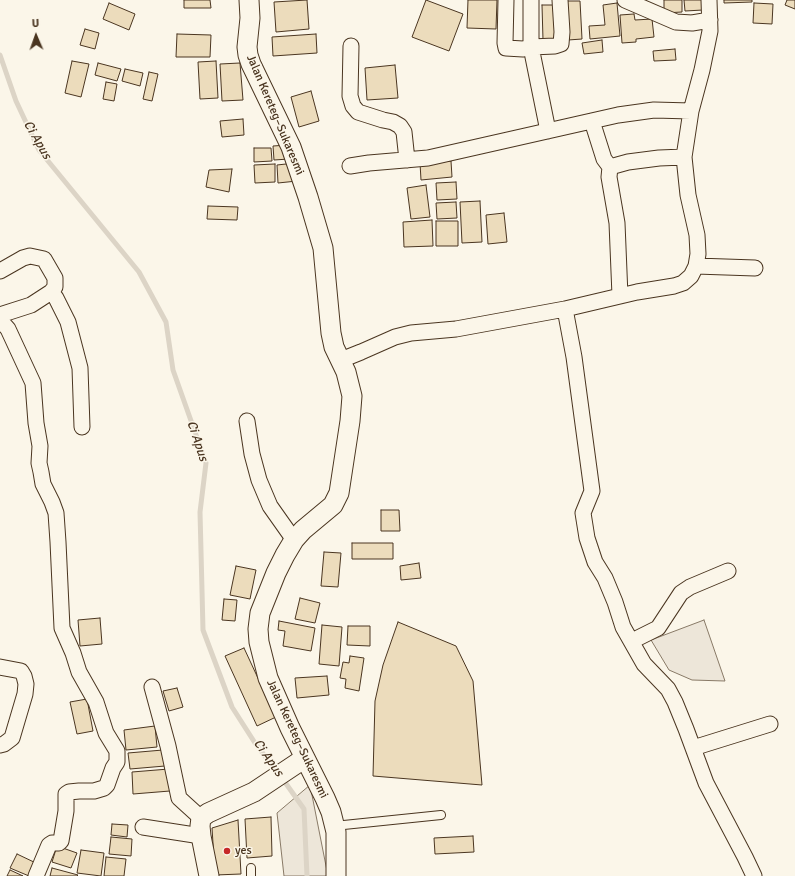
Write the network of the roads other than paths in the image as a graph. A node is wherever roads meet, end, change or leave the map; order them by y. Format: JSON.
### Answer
{"nodes":[{"id":1,"x":248,"y":0,"type":"edge"},
{"id":2,"x":506,"y":0,"type":"edge"},
{"id":3,"x":531,"y":0,"type":"edge"},
{"id":4,"x":560,"y":0,"type":"edge"},
{"id":5,"x":624,"y":0,"type":"edge"},
{"id":6,"x":709,"y":0,"type":"edge"},
{"id":7,"x":710,"y":20,"type":"junction"},
{"id":8,"x":351,"y":46,"type":"dead end"},
{"id":9,"x":531,"y":47,"type":"junction"},
{"id":10,"x":691,"y":111,"type":"junction"},
{"id":11,"x":592,"y":121,"type":"junction"},
{"id":12,"x":548,"y":130,"type":"junction"},
{"id":13,"x":684,"y":157,"type":"junction"},
{"id":14,"x":407,"y":160,"type":"junction"},
{"id":15,"x":350,"y":166,"type":"dead end"},
{"id":16,"x":610,"y":167,"type":"junction"},
{"id":17,"x":696,"y":266,"type":"junction"},
{"id":18,"x":755,"y":268,"type":"dead end"},
{"id":19,"x":0,"y":271,"type":"edge"},
{"id":20,"x":51,"y":292,"type":"junction"},
{"id":21,"x":620,"y":296,"type":"junction"},
{"id":22,"x":564,"y":309,"type":"junction"},
{"id":23,"x":0,"y":315,"type":"edge"},
{"id":24,"x":0,"y":320,"type":"edge"},
{"id":25,"x":340,"y":360,"type":"junction"},
{"id":26,"x":247,"y":422,"type":"dead end"},
{"id":27,"x":82,"y":427,"type":"dead end"},
{"id":28,"x":294,"y":540,"type":"junction"},
{"id":29,"x":728,"y":570,"type":"dead end"},
{"id":30,"x":632,"y":641,"type":"junction"},
{"id":31,"x":0,"y":667,"type":"edge"},
{"id":32,"x":152,"y":686,"type":"dead end"},
{"id":33,"x":770,"y":724,"type":"dead end"},
{"id":34,"x":0,"y":745,"type":"edge"},
{"id":35,"x":693,"y":748,"type":"junction"},
{"id":36,"x":300,"y":762,"type":"junction"},
{"id":37,"x":441,"y":815,"type":"dead end"},
{"id":38,"x":334,"y":826,"type":"junction"},
{"id":39,"x":143,"y":827,"type":"dead end"},
{"id":40,"x":201,"y":827,"type":"junction"},
{"id":41,"x":36,"y":876,"type":"edge"},
{"id":42,"x":209,"y":876,"type":"edge"},
{"id":43,"x":336,"y":876,"type":"edge"},
{"id":44,"x":754,"y":876,"type":"edge"}],
"edges":[{"from":1,"to":25,"type":"street","name":"Jalan Kereteg–Sukaresmi"},
{"from":2,"to":9,"type":"street"},
{"from":3,"to":9,"type":"street"},
{"from":4,"to":9,"type":"street"},
{"from":5,"to":7,"type":"street"},
{"from":6,"to":7,"type":"street"},
{"from":7,"to":10,"type":"street"},
{"from":8,"to":14,"type":"street"},
{"from":9,"to":12,"type":"street"},
{"from":10,"to":11,"type":"street"},
{"from":10,"to":13,"type":"street"},
{"from":11,"to":12,"type":"street"},
{"from":11,"to":16,"type":"street"},
{"from":12,"to":14,"type":"street"},
{"from":13,"to":16,"type":"street"},
{"from":13,"to":17,"type":"street"},
{"from":14,"to":15,"type":"street"},
{"from":16,"to":21,"type":"street"},
{"from":17,"to":18,"type":"street"},
{"from":17,"to":21,"type":"street"},
{"from":19,"to":20,"type":"street"},
{"from":20,"to":23,"type":"street"},
{"from":20,"to":27,"type":"street"},
{"from":21,"to":22,"type":"street"},
{"from":22,"to":25,"type":"street"},
{"from":22,"to":30,"type":"street"},
{"from":24,"to":41,"type":"street"},
{"from":25,"to":28,"type":"street","name":"Jalan Kereteg–Sukaresmi"},
{"from":26,"to":28,"type":"street"},
{"from":28,"to":36,"type":"street","name":"Jalan Kereteg–Sukaresmi"},
{"from":29,"to":30,"type":"street"},
{"from":30,"to":35,"type":"street"},
{"from":31,"to":34,"type":"street"},
{"from":32,"to":40,"type":"street"},
{"from":33,"to":35,"type":"street"},
{"from":35,"to":44,"type":"street"},
{"from":36,"to":38,"type":"street","name":"Jalan Kereteg–Sukaresmi"},
{"from":36,"to":40,"type":"street"},
{"from":37,"to":38,"type":"lane"},
{"from":38,"to":43,"type":"street","name":"Jalan Kereteg–Sukaresmi"},
{"from":39,"to":40,"type":"street"},
{"from":40,"to":42,"type":"street"}]}
